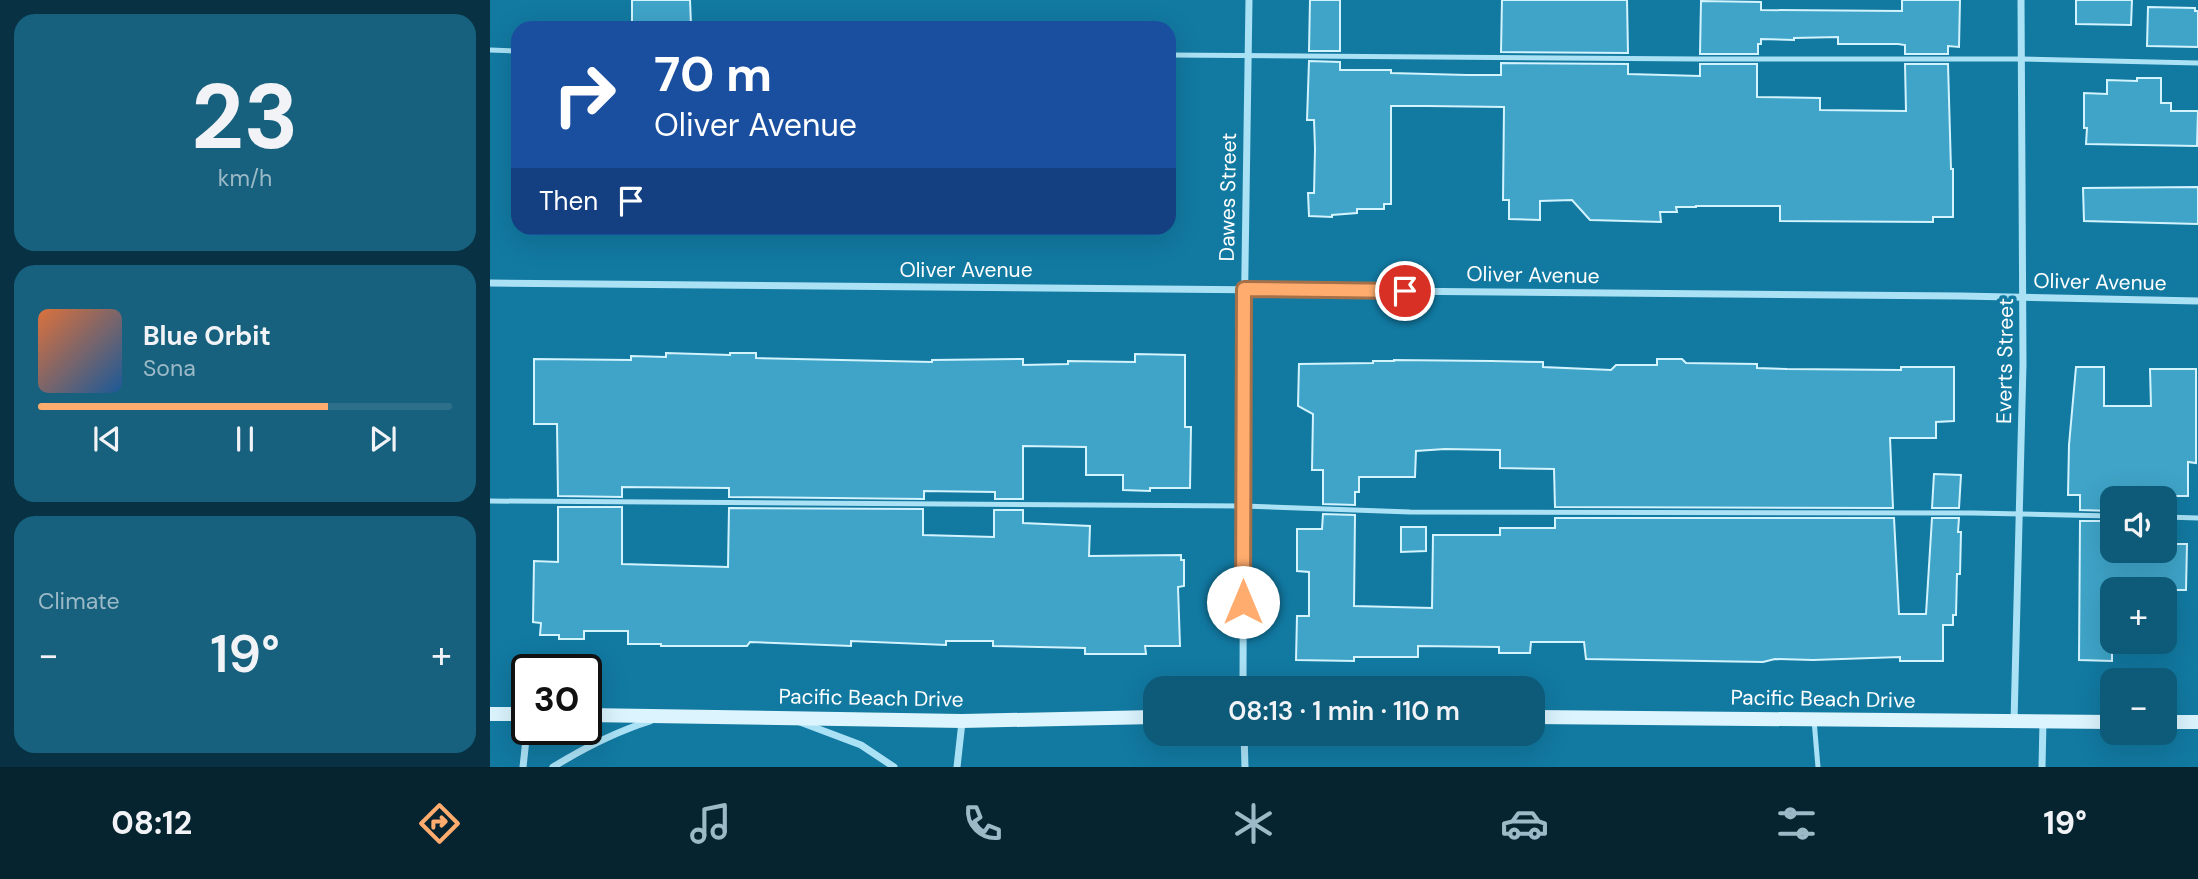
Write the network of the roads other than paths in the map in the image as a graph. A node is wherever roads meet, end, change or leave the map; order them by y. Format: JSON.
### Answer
{"nodes":[{"id":1,"x":1248,"y":0,"type":"edge"},
{"id":2,"x":2021,"y":0,"type":"edge"},
{"id":3,"x":490,"y":50,"type":"edge"},
{"id":4,"x":511,"y":51,"type":"edge"},
{"id":5,"x":1176,"y":55,"type":"edge"},
{"id":6,"x":1248,"y":55,"type":"junction"},
{"id":7,"x":2021,"y":59,"type":"junction"},
{"id":8,"x":2198,"y":63,"type":"edge"},
{"id":9,"x":490,"y":283,"type":"edge"},
{"id":10,"x":1244,"y":289,"type":"junction"},
{"id":11,"x":2024,"y":299,"type":"junction"},
{"id":12,"x":2198,"y":301,"type":"edge"},
{"id":13,"x":490,"y":501,"type":"edge"},
{"id":14,"x":1243,"y":506,"type":"junction"},
{"id":15,"x":2020,"y":514,"type":"junction"},
{"id":16,"x":2100,"y":516,"type":"edge"},
{"id":17,"x":2177,"y":517,"type":"edge"},
{"id":18,"x":2198,"y":518,"type":"edge"},
{"id":19,"x":1243,"y":676,"type":"edge"},
{"id":20,"x":490,"y":714,"type":"edge"},
{"id":21,"x":511,"y":714,"type":"edge"},
{"id":22,"x":602,"y":715,"type":"edge"},
{"id":23,"x":668,"y":716,"type":"junction"},
{"id":24,"x":1143,"y":717,"type":"edge"},
{"id":25,"x":1545,"y":717,"type":"edge"},
{"id":26,"x":786,"y":718,"type":"junction"},
{"id":27,"x":1814,"y":720,"type":"junction"},
{"id":28,"x":962,"y":721,"type":"junction"},
{"id":29,"x":2014,"y":722,"type":"junction"},
{"id":30,"x":2043,"y":722,"type":"junction"},
{"id":31,"x":2100,"y":722,"type":"edge"},
{"id":32,"x":2177,"y":722,"type":"edge"},
{"id":33,"x":2198,"y":722,"type":"edge"},
{"id":34,"x":525,"y":745,"type":"edge"},
{"id":35,"x":1244,"y":746,"type":"edge"},
{"id":36,"x":523,"y":767,"type":"edge"},
{"id":37,"x":553,"y":767,"type":"edge"},
{"id":38,"x":894,"y":767,"type":"edge"},
{"id":39,"x":957,"y":767,"type":"edge"},
{"id":40,"x":1245,"y":767,"type":"edge"},
{"id":41,"x":1818,"y":767,"type":"edge"},
{"id":42,"x":2042,"y":767,"type":"edge"}],
"edges":[{"from":1,"to":6,"type":"street","name":"Dawes Street"},
{"from":2,"to":7,"type":"street","name":"Everts Street"},
{"from":3,"to":4,"type":"lane"},
{"from":5,"to":6,"type":"lane"},
{"from":6,"to":7,"type":"lane"},
{"from":6,"to":10,"type":"street","name":"Dawes Street"},
{"from":7,"to":8,"type":"lane"},
{"from":7,"to":11,"type":"street","name":"Everts Street"},
{"from":9,"to":10,"type":"street","name":"Oliver Avenue"},
{"from":10,"to":11,"type":"street","name":"Oliver Avenue"},
{"from":10,"to":14,"type":"street","name":"Dawes Street"},
{"from":11,"to":12,"type":"street","name":"Oliver Avenue"},
{"from":11,"to":15,"type":"street","name":"Everts Street"},
{"from":13,"to":14,"type":"lane"},
{"from":14,"to":15,"type":"lane"},
{"from":14,"to":19,"type":"street","name":"Dawes Street"},
{"from":15,"to":16,"type":"lane"},
{"from":15,"to":29,"type":"street","name":"Everts Street"},
{"from":17,"to":18,"type":"lane"},
{"from":20,"to":21,"type":"street"},
{"from":22,"to":23,"type":"street","name":"Pacific Beach Drive"},
{"from":23,"to":26,"type":"street","name":"Pacific Beach Drive"},
{"from":23,"to":37,"type":"street"},
{"from":24,"to":28,"type":"street","name":"Pacific Beach Drive"},
{"from":25,"to":27,"type":"street","name":"Pacific Beach Drive"},
{"from":26,"to":28,"type":"street","name":"Pacific Beach Drive"},
{"from":26,"to":38,"type":"street"},
{"from":27,"to":29,"type":"street","name":"Pacific Beach Drive"},
{"from":27,"to":41,"type":"lane"},
{"from":28,"to":39,"type":"street"},
{"from":29,"to":30,"type":"street","name":"Pacific Beach Drive"},
{"from":30,"to":31,"type":"street","name":"Pacific Beach Drive"},
{"from":30,"to":42,"type":"street"},
{"from":32,"to":33,"type":"street"},
{"from":34,"to":36,"type":"street"},
{"from":35,"to":40,"type":"street"}]}
